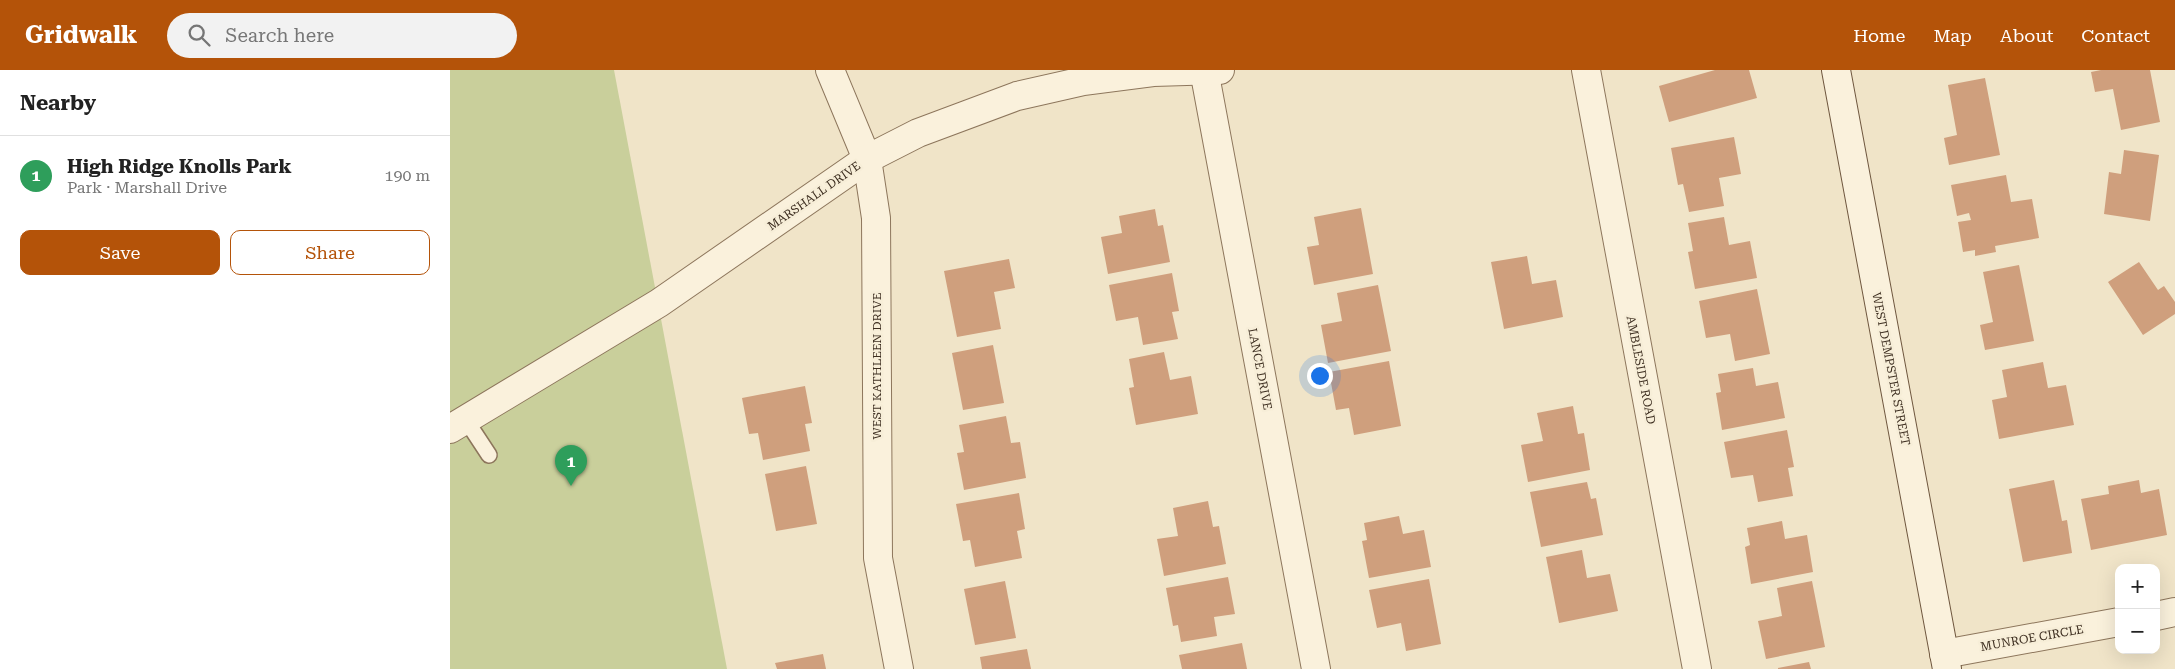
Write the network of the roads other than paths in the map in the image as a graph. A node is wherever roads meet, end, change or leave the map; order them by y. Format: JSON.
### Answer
{"nodes":[{"id":1,"x":830,"y":70,"type":"edge"},
{"id":2,"x":1204,"y":70,"type":"edge"},
{"id":3,"x":1220,"y":70,"type":"edge"},
{"id":4,"x":1586,"y":70,"type":"edge"},
{"id":5,"x":1836,"y":70,"type":"edge"},
{"id":6,"x":867,"y":159,"type":"junction"},
{"id":7,"x":458,"y":425,"type":"edge"},
{"id":8,"x":489,"y":455,"type":"dead end"},
{"id":9,"x":2175,"y":612,"type":"edge"},
{"id":10,"x":2160,"y":615,"type":"edge"},
{"id":11,"x":2115,"y":623,"type":"edge"},
{"id":12,"x":1946,"y":662,"type":"edge"},
{"id":13,"x":899,"y":669,"type":"edge"},
{"id":14,"x":1316,"y":669,"type":"edge"},
{"id":15,"x":1697,"y":669,"type":"edge"}],
"edges":[{"from":1,"to":6,"type":"street","name":"WEST KATHLEEN DRIVE"},
{"from":2,"to":3,"type":"street","name":"MARSHALL DRIVE"},
{"from":2,"to":6,"type":"street","name":"MARSHALL DRIVE"},
{"from":2,"to":14,"type":"street","name":"LANCE DRIVE"},
{"from":4,"to":15,"type":"street","name":"AMBLESIDE ROAD"},
{"from":5,"to":12,"type":"street","name":"WEST DEMPSTER STREET"},
{"from":6,"to":7,"type":"street","name":"MARSHALL DRIVE"},
{"from":6,"to":13,"type":"street","name":"WEST KATHLEEN DRIVE"},
{"from":7,"to":8,"type":"lane"},
{"from":9,"to":10,"type":"street"},
{"from":11,"to":12,"type":"street","name":"MUNROE CIRCLE"}]}
